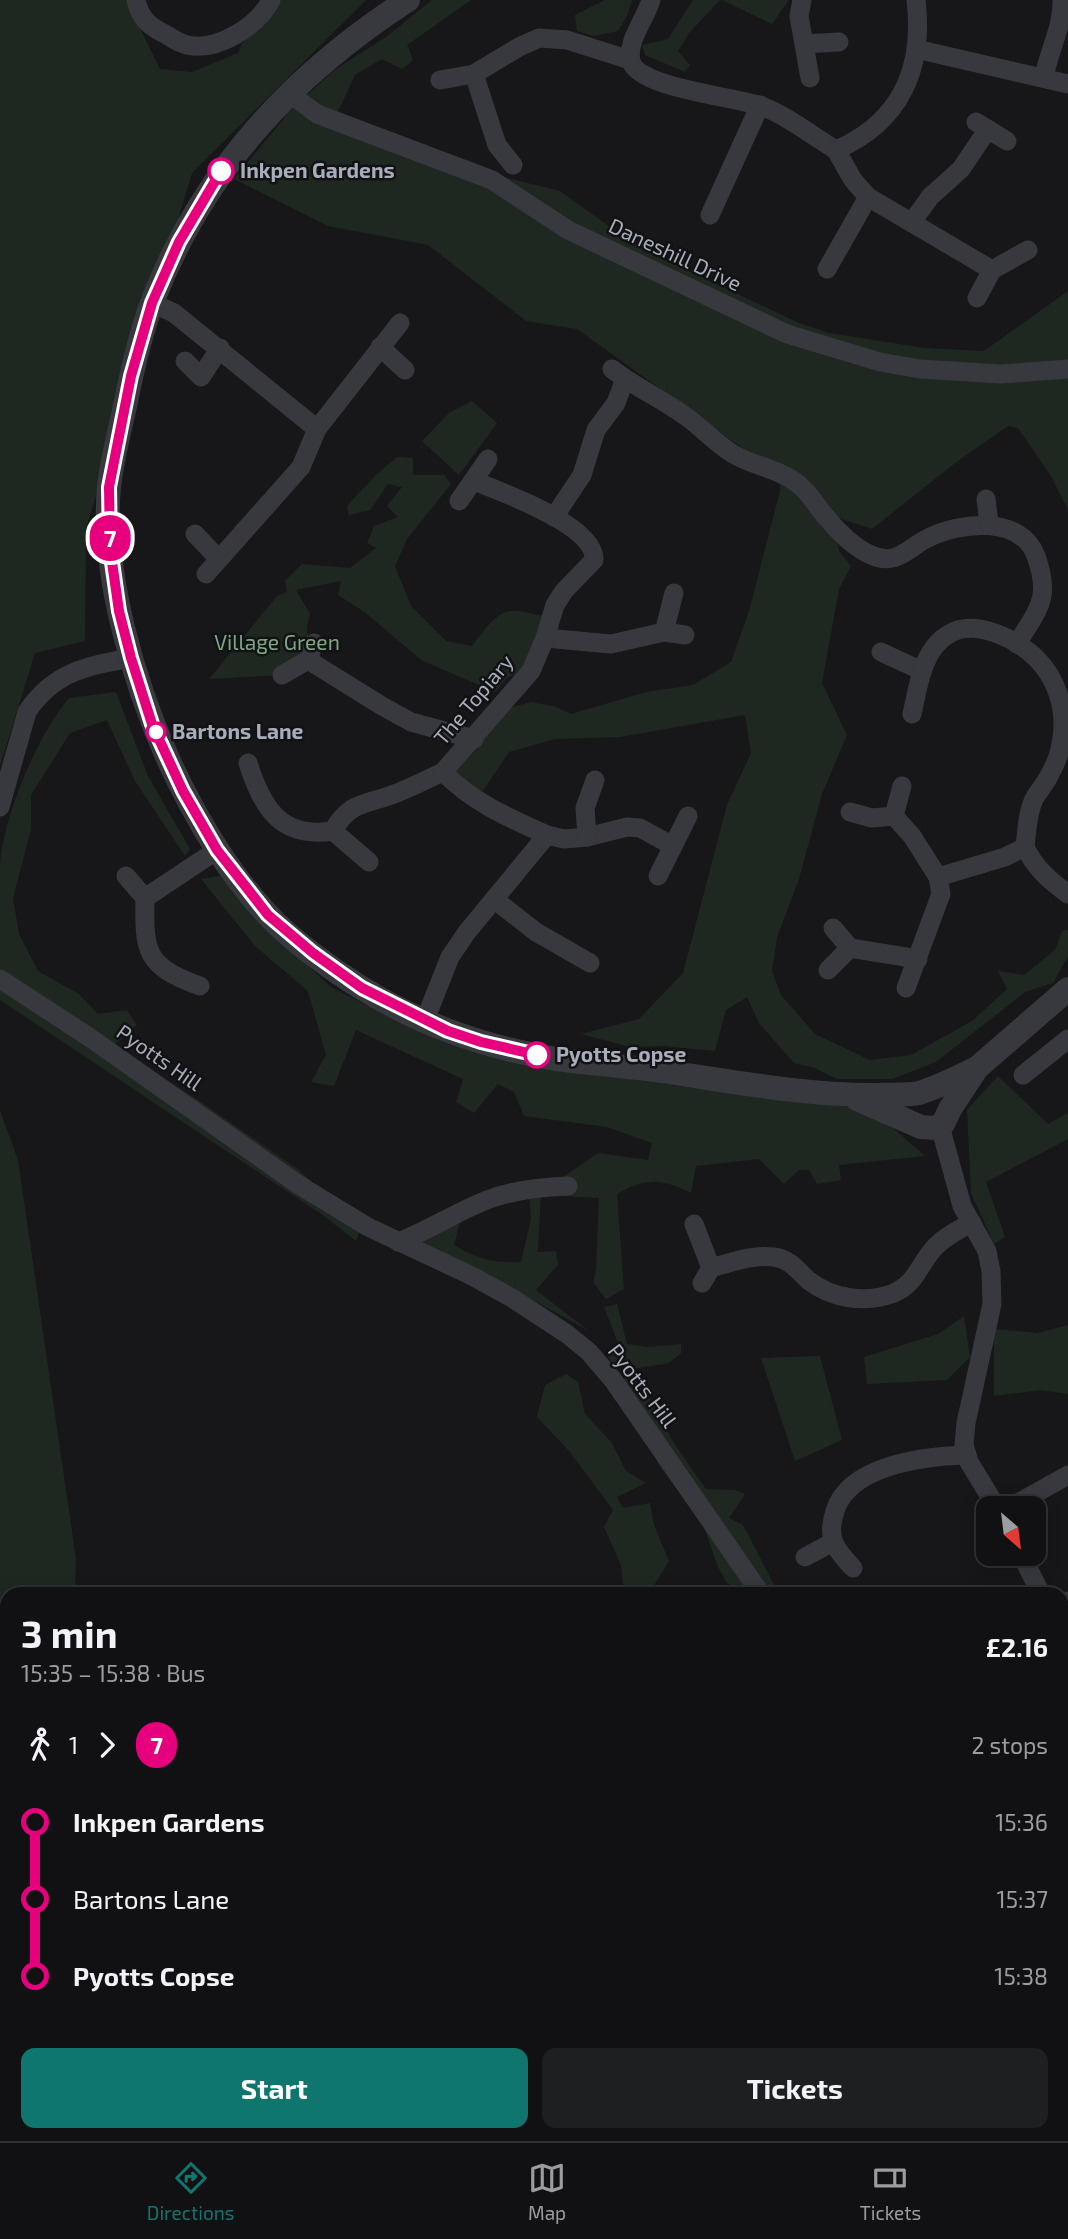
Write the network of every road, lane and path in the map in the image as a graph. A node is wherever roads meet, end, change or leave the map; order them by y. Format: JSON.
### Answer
{"nodes":[{"id":1,"x":136,"y":0,"type":"edge"},
{"id":2,"x":271,"y":0,"type":"edge"},
{"id":3,"x":408,"y":0,"type":"edge"},
{"id":4,"x":651,"y":0,"type":"edge"},
{"id":5,"x":802,"y":0,"type":"edge"},
{"id":6,"x":916,"y":0,"type":"edge"},
{"id":7,"x":1064,"y":9,"type":"edge"},
{"id":8,"x":839,"y":43,"type":"dead end"},
{"id":9,"x":804,"y":44,"type":"junction"},
{"id":10,"x":916,"y":49,"type":"junction"},
{"id":11,"x":630,"y":60,"type":"junction"},
{"id":12,"x":474,"y":74,"type":"junction"},
{"id":13,"x":810,"y":78,"type":"dead end"},
{"id":14,"x":1044,"y":78,"type":"junction"},
{"id":15,"x":440,"y":80,"type":"dead end"},
{"id":16,"x":1068,"y":84,"type":"edge"},
{"id":17,"x":289,"y":93,"type":"junction"},
{"id":18,"x":760,"y":105,"type":"junction"},
{"id":19,"x":1007,"y":141,"type":"dead end"},
{"id":20,"x":496,"y":145,"type":"junction"},
{"id":21,"x":836,"y":149,"type":"junction"},
{"id":22,"x":513,"y":165,"type":"dead end"},
{"id":23,"x":484,"y":170,"type":"dead end"},
{"id":24,"x":868,"y":197,"type":"junction"},
{"id":25,"x":709,"y":215,"type":"dead end"},
{"id":26,"x":912,"y":222,"type":"junction"},
{"id":27,"x":1028,"y":250,"type":"dead end"},
{"id":28,"x":827,"y":269,"type":"dead end"},
{"id":29,"x":992,"y":270,"type":"junction"},
{"id":30,"x":977,"y":298,"type":"dead end"},
{"id":31,"x":152,"y":303,"type":"junction"},
{"id":32,"x":400,"y":323,"type":"dead end"},
{"id":33,"x":380,"y":347,"type":"junction"},
{"id":34,"x":220,"y":348,"type":"junction"},
{"id":35,"x":185,"y":361,"type":"dead end"},
{"id":36,"x":1068,"y":369,"type":"edge"},
{"id":37,"x":405,"y":370,"type":"dead end"},
{"id":38,"x":317,"y":429,"type":"junction"},
{"id":39,"x":488,"y":459,"type":"dead end"},
{"id":40,"x":474,"y":481,"type":"junction"},
{"id":41,"x":986,"y":499,"type":"dead end"},
{"id":42,"x":459,"y":500,"type":"dead end"},
{"id":43,"x":554,"y":517,"type":"junction"},
{"id":44,"x":989,"y":524,"type":"junction"},
{"id":45,"x":195,"y":534,"type":"dead end"},
{"id":46,"x":674,"y":593,"type":"dead end"},
{"id":47,"x":664,"y":632,"type":"junction"},
{"id":48,"x":685,"y":635,"type":"dead end"},
{"id":49,"x":545,"y":638,"type":"junction"},
{"id":50,"x":1017,"y":644,"type":"junction"},
{"id":51,"x":881,"y":652,"type":"dead end"},
{"id":52,"x":131,"y":658,"type":"junction"},
{"id":53,"x":922,"y":671,"type":"junction"},
{"id":54,"x":282,"y":675,"type":"dead end"},
{"id":55,"x":1065,"y":713,"type":"edge"},
{"id":56,"x":912,"y":714,"type":"dead end"},
{"id":57,"x":474,"y":738,"type":"junction"},
{"id":58,"x":248,"y":762,"type":"dead end"},
{"id":59,"x":443,"y":772,"type":"junction"},
{"id":60,"x":595,"y":779,"type":"dead end"},
{"id":61,"x":902,"y":786,"type":"dead end"},
{"id":62,"x":0,"y":807,"type":"edge"},
{"id":63,"x":850,"y":812,"type":"dead end"},
{"id":64,"x":688,"y":816,"type":"dead end"},
{"id":65,"x":894,"y":816,"type":"junction"},
{"id":66,"x":332,"y":831,"type":"junction"},
{"id":67,"x":547,"y":835,"type":"junction"},
{"id":68,"x":587,"y":837,"type":"junction"},
{"id":69,"x":673,"y":846,"type":"junction"},
{"id":70,"x":1025,"y":846,"type":"junction"},
{"id":71,"x":217,"y":850,"type":"junction"},
{"id":72,"x":369,"y":862,"type":"dead end"},
{"id":73,"x":126,"y":876,"type":"dead end"},
{"id":74,"x":658,"y":876,"type":"dead end"},
{"id":75,"x":938,"y":877,"type":"junction"},
{"id":76,"x":1068,"y":894,"type":"edge"},
{"id":77,"x":145,"y":898,"type":"junction"},
{"id":78,"x":494,"y":899,"type":"junction"},
{"id":79,"x":833,"y":928,"type":"dead end"},
{"id":80,"x":850,"y":948,"type":"junction"},
{"id":81,"x":918,"y":959,"type":"junction"},
{"id":82,"x":590,"y":963,"type":"dead end"},
{"id":83,"x":828,"y":970,"type":"dead end"},
{"id":84,"x":0,"y":979,"type":"edge"},
{"id":85,"x":200,"y":986,"type":"dead end"},
{"id":86,"x":906,"y":988,"type":"dead end"},
{"id":87,"x":1068,"y":989,"type":"edge"},
{"id":88,"x":425,"y":1020,"type":"junction"},
{"id":89,"x":1068,"y":1039,"type":"edge"},
{"id":90,"x":977,"y":1068,"type":"junction"},
{"id":91,"x":1023,"y":1075,"type":"dead end"},
{"id":92,"x":924,"y":1092,"type":"junction"},
{"id":93,"x":847,"y":1095,"type":"junction"},
{"id":94,"x":934,"y":1122,"type":"junction"},
{"id":95,"x":568,"y":1186,"type":"dead end"},
{"id":96,"x":972,"y":1223,"type":"junction"},
{"id":97,"x":694,"y":1224,"type":"dead end"},
{"id":98,"x":398,"y":1242,"type":"junction"},
{"id":99,"x":967,"y":1455,"type":"junction"},
{"id":100,"x":1068,"y":1475,"type":"edge"},
{"id":101,"x":990,"y":1496,"type":"edge"},
{"id":102,"x":1030,"y":1496,"type":"edge"},
{"id":103,"x":833,"y":1542,"type":"junction"},
{"id":104,"x":805,"y":1558,"type":"dead end"},
{"id":105,"x":1027,"y":1566,"type":"edge"},
{"id":106,"x":853,"y":1568,"type":"dead end"},
{"id":107,"x":756,"y":1587,"type":"edge"},
{"id":108,"x":1038,"y":1587,"type":"edge"}],
"edges":[{"from":1,"to":2,"type":"street"},
{"from":3,"to":17,"type":"street"},
{"from":4,"to":11,"type":"street"},
{"from":5,"to":9,"type":"street"},
{"from":6,"to":10,"type":"street"},
{"from":7,"to":14,"type":"street"},
{"from":8,"to":9,"type":"street"},
{"from":9,"to":13,"type":"street"},
{"from":10,"to":14,"type":"street"},
{"from":10,"to":21,"type":"street"},
{"from":11,"to":12,"type":"street"},
{"from":11,"to":18,"type":"street"},
{"from":12,"to":15,"type":"street"},
{"from":12,"to":20,"type":"street"},
{"from":14,"to":16,"type":"street"},
{"from":17,"to":31,"type":"street"},
{"from":17,"to":36,"type":"street","name":"Daneshill Drive"},
{"from":18,"to":21,"type":"street"},
{"from":18,"to":25,"type":"street"},
{"from":19,"to":26,"type":"street"},
{"from":20,"to":22,"type":"street"},
{"from":20,"to":23,"type":"street"},
{"from":21,"to":24,"type":"street"},
{"from":24,"to":26,"type":"street"},
{"from":24,"to":28,"type":"street"},
{"from":26,"to":29,"type":"street"},
{"from":27,"to":29,"type":"street"},
{"from":29,"to":30,"type":"street"},
{"from":31,"to":34,"type":"street"},
{"from":31,"to":52,"type":"street"},
{"from":32,"to":33,"type":"street"},
{"from":33,"to":37,"type":"street"},
{"from":33,"to":38,"type":"street"},
{"from":34,"to":35,"type":"street"},
{"from":34,"to":38,"type":"street"},
{"from":38,"to":45,"type":"street"},
{"from":39,"to":40,"type":"street"},
{"from":40,"to":42,"type":"street"},
{"from":40,"to":43,"type":"street","name":"The Topiary"},
{"from":41,"to":44,"type":"street"},
{"from":43,"to":44,"type":"street"},
{"from":43,"to":49,"type":"street","name":"The Topiary"},
{"from":44,"to":50,"type":"street"},
{"from":46,"to":47,"type":"street"},
{"from":47,"to":48,"type":"street"},
{"from":47,"to":49,"type":"street"},
{"from":49,"to":57,"type":"street","name":"The Topiary"},
{"from":50,"to":53,"type":"street"},
{"from":50,"to":55,"type":"street"},
{"from":51,"to":53,"type":"street"},
{"from":52,"to":62,"type":"street"},
{"from":52,"to":71,"type":"street"},
{"from":53,"to":56,"type":"street"},
{"from":54,"to":57,"type":"street"},
{"from":55,"to":70,"type":"street"},
{"from":57,"to":59,"type":"street","name":"The Topiary"},
{"from":58,"to":66,"type":"street"},
{"from":59,"to":66,"type":"street"},
{"from":59,"to":67,"type":"street","name":"The Topiary"},
{"from":60,"to":68,"type":"street"},
{"from":61,"to":65,"type":"street"},
{"from":63,"to":65,"type":"street"},
{"from":64,"to":69,"type":"street"},
{"from":65,"to":75,"type":"street"},
{"from":66,"to":72,"type":"street"},
{"from":67,"to":68,"type":"street"},
{"from":67,"to":78,"type":"street"},
{"from":68,"to":69,"type":"street"},
{"from":69,"to":74,"type":"street"},
{"from":70,"to":75,"type":"street"},
{"from":70,"to":76,"type":"street"},
{"from":71,"to":77,"type":"street"},
{"from":71,"to":88,"type":"street"},
{"from":73,"to":77,"type":"street"},
{"from":75,"to":81,"type":"street"},
{"from":77,"to":85,"type":"street"},
{"from":78,"to":82,"type":"street"},
{"from":78,"to":88,"type":"street"},
{"from":79,"to":80,"type":"street"},
{"from":80,"to":81,"type":"street"},
{"from":80,"to":83,"type":"street"},
{"from":81,"to":86,"type":"street"},
{"from":84,"to":98,"type":"street","name":"Pyotts Hill"},
{"from":87,"to":90,"type":"street"},
{"from":88,"to":93,"type":"street"},
{"from":89,"to":91,"type":"street"},
{"from":90,"to":92,"type":"street"},
{"from":90,"to":94,"type":"street"},
{"from":92,"to":93,"type":"street"},
{"from":92,"to":94,"type":"street"},
{"from":92,"to":94,"type":"street"},
{"from":93,"to":94,"type":"street"},
{"from":94,"to":96,"type":"street"},
{"from":95,"to":98,"type":"street"},
{"from":96,"to":97,"type":"street"},
{"from":96,"to":99,"type":"street"},
{"from":98,"to":107,"type":"street","name":"Pyotts Hill"},
{"from":99,"to":101,"type":"street"},
{"from":99,"to":103,"type":"street"},
{"from":100,"to":102,"type":"street"},
{"from":103,"to":104,"type":"street"},
{"from":103,"to":106,"type":"street"},
{"from":105,"to":108,"type":"street"}]}
